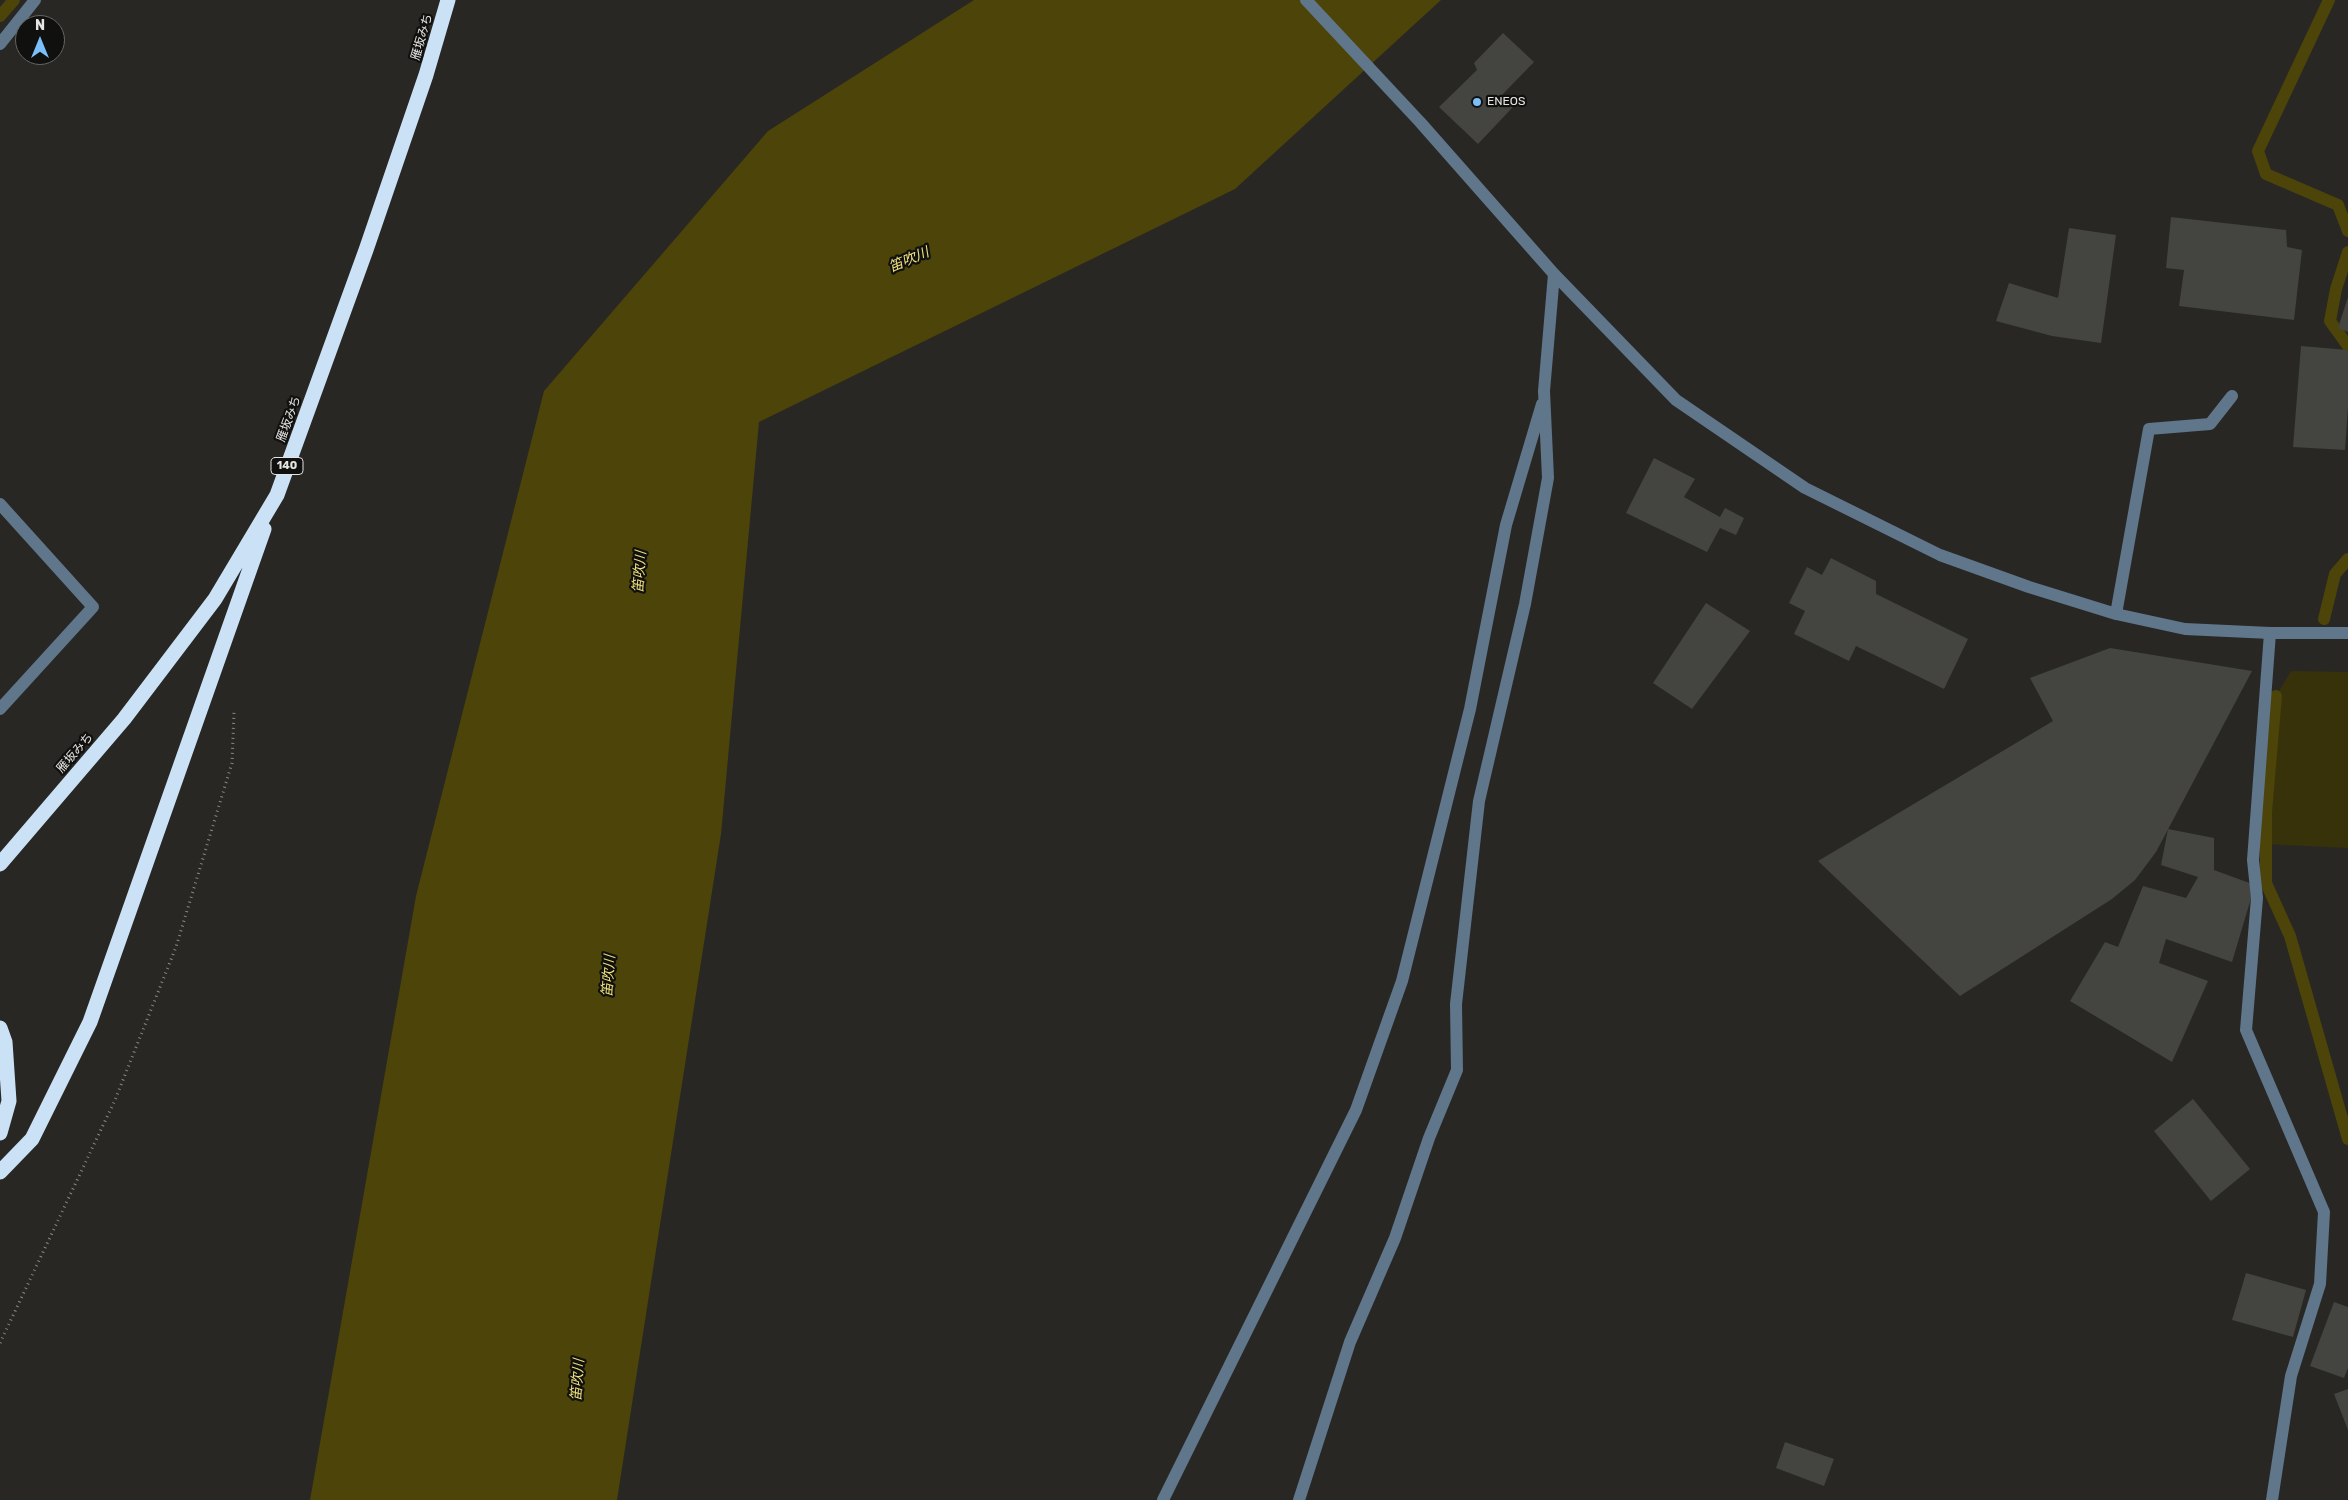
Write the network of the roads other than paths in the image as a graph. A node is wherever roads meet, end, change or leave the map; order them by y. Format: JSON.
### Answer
{"nodes":[{"id":1,"x":35,"y":0,"type":"edge"},
{"id":2,"x":448,"y":0,"type":"edge"},
{"id":3,"x":1306,"y":0,"type":"edge"},
{"id":4,"x":0,"y":44,"type":"edge"},
{"id":5,"x":1554,"y":274,"type":"junction"},
{"id":6,"x":1544,"y":395,"type":"junction"},
{"id":7,"x":2232,"y":396,"type":"dead end"},
{"id":8,"x":276,"y":495,"type":"junction"},
{"id":9,"x":0,"y":504,"type":"edge"},
{"id":10,"x":2116,"y":614,"type":"junction"},
{"id":11,"x":2270,"y":633,"type":"junction"},
{"id":12,"x":2348,"y":633,"type":"edge"},
{"id":13,"x":0,"y":709,"type":"edge"},
{"id":14,"x":0,"y":864,"type":"edge"},
{"id":15,"x":0,"y":1028,"type":"edge"},
{"id":16,"x":0,"y":1133,"type":"edge"},
{"id":17,"x":0,"y":1172,"type":"edge"},
{"id":18,"x":1163,"y":1500,"type":"edge"},
{"id":19,"x":1299,"y":1500,"type":"edge"},
{"id":20,"x":2272,"y":1500,"type":"edge"}],
"edges":[{"from":1,"to":4,"type":"street"},
{"from":2,"to":8,"type":"highway","name":"雁坂みち","number":"140"},
{"from":3,"to":5,"type":"street"},
{"from":5,"to":6,"type":"street"},
{"from":5,"to":10,"type":"street"},
{"from":6,"to":18,"type":"street"},
{"from":6,"to":19,"type":"street"},
{"from":7,"to":10,"type":"street"},
{"from":8,"to":14,"type":"highway","name":"雁坂みち","number":"140"},
{"from":8,"to":17,"type":"highway"},
{"from":9,"to":13,"type":"street"},
{"from":10,"to":11,"type":"street"},
{"from":11,"to":12,"type":"street"},
{"from":11,"to":20,"type":"street"},
{"from":15,"to":16,"type":"highway"}]}
